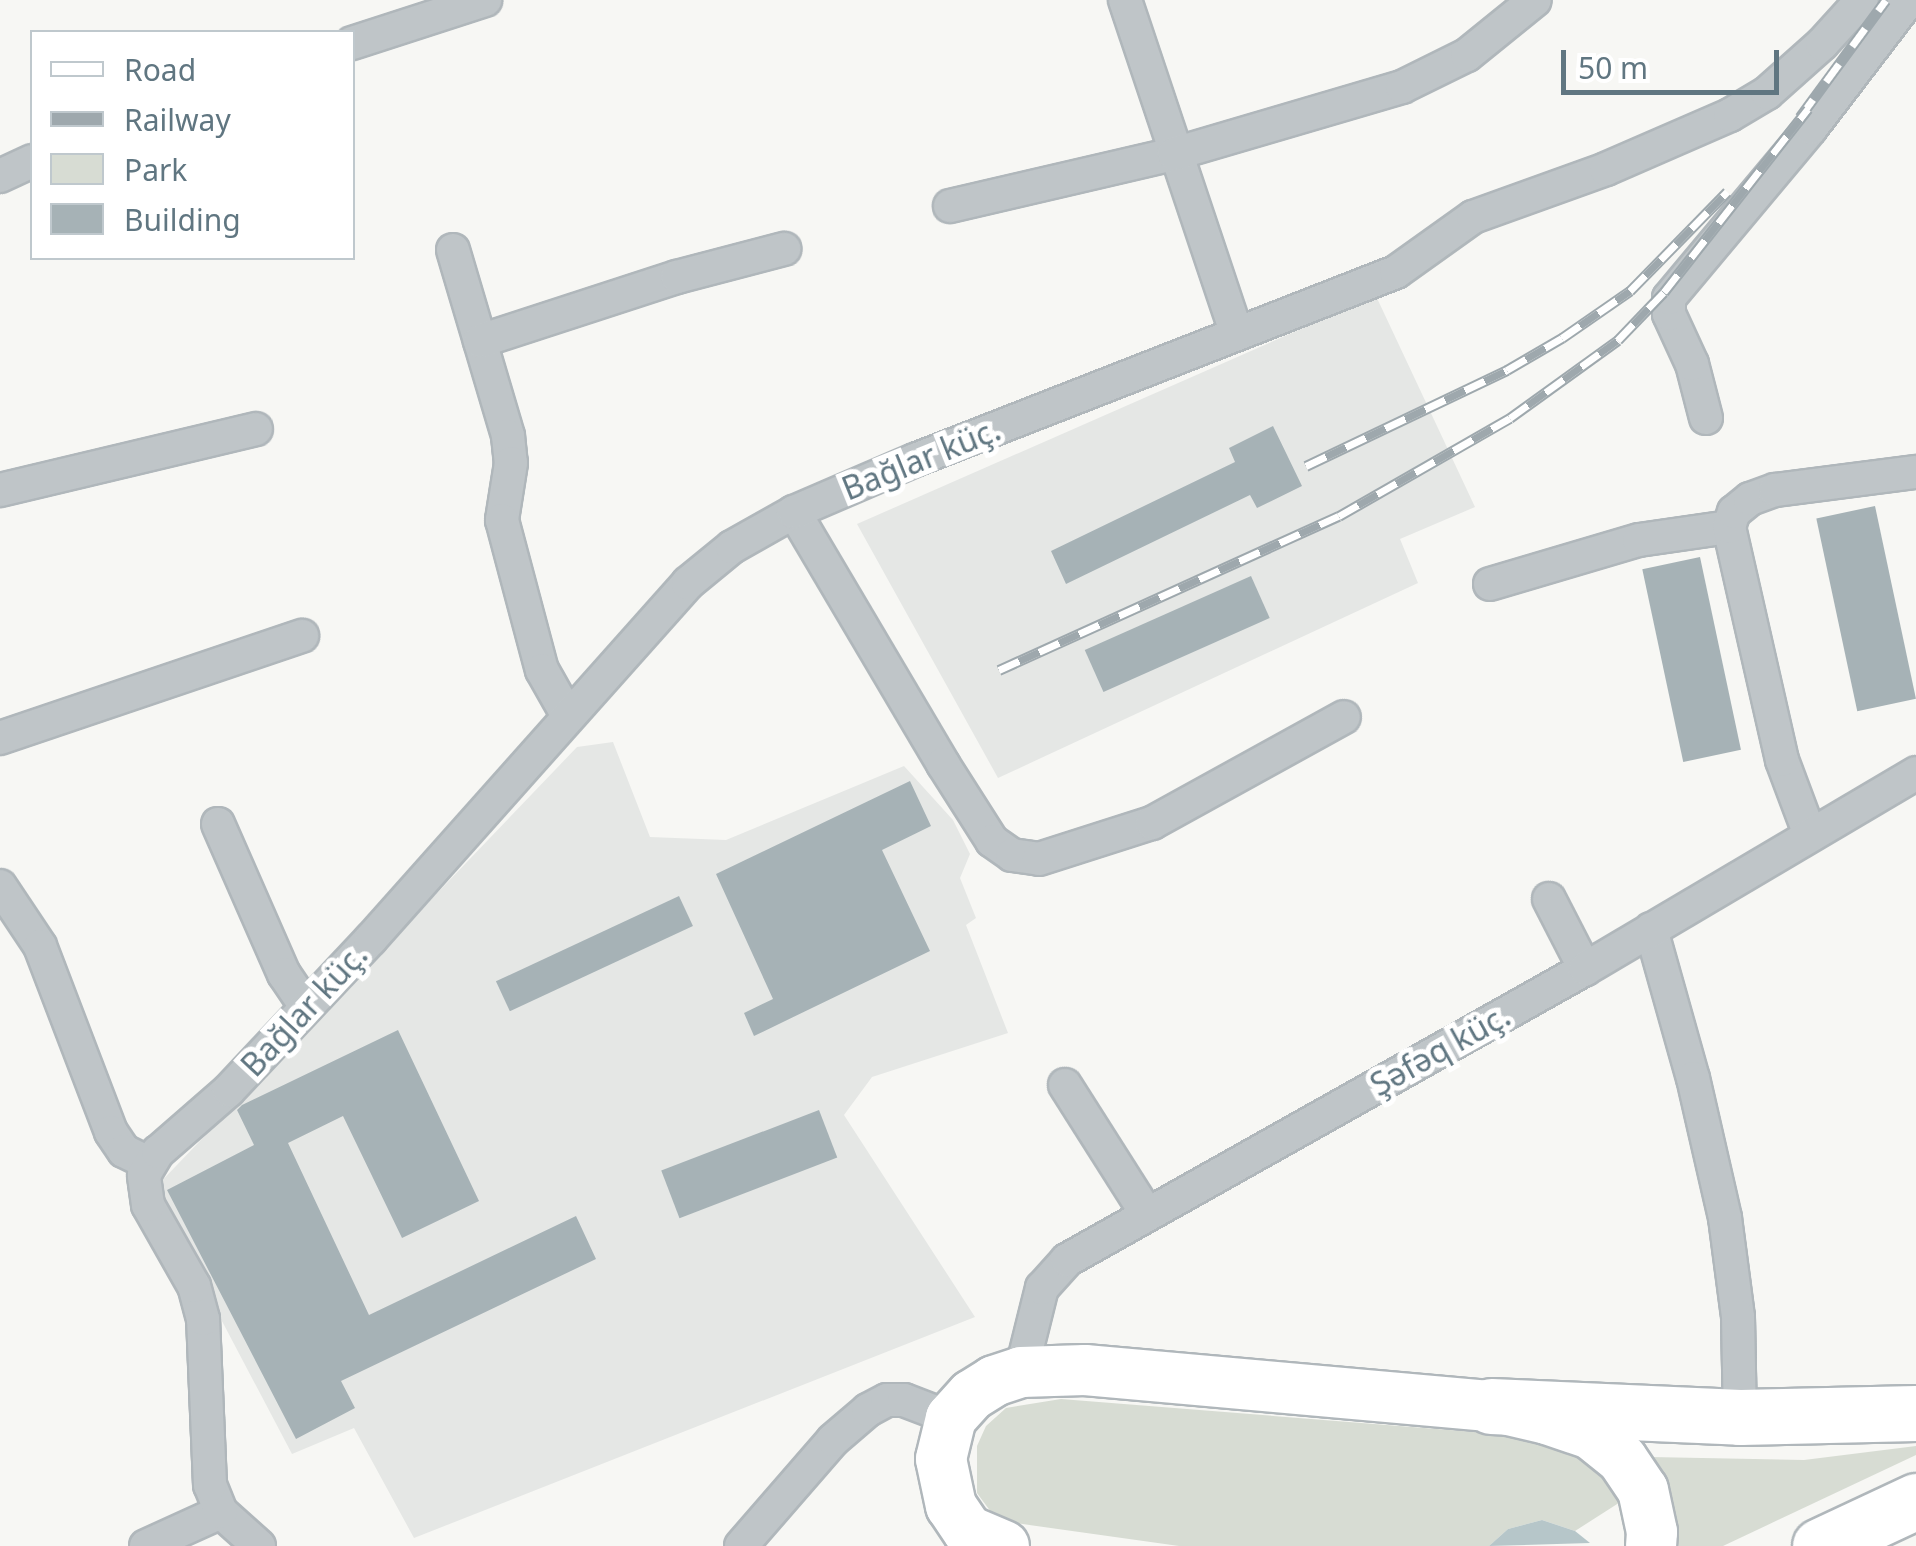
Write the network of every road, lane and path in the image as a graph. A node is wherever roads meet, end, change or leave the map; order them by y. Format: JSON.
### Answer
{"nodes":[{"id":1,"x":484,"y":0,"type":"edge"},
{"id":2,"x":1125,"y":0,"type":"edge"},
{"id":3,"x":1535,"y":0,"type":"edge"},
{"id":4,"x":1862,"y":0,"type":"edge"},
{"id":5,"x":1909,"y":0,"type":"edge"},
{"id":6,"x":355,"y":42,"type":"edge"},
{"id":7,"x":1174,"y":154,"type":"junction"},
{"id":8,"x":30,"y":162,"type":"edge"},
{"id":9,"x":0,"y":176,"type":"edge"},
{"id":10,"x":950,"y":206,"type":"dead end"},
{"id":11,"x":784,"y":249,"type":"dead end"},
{"id":12,"x":454,"y":250,"type":"dead end"},
{"id":13,"x":1237,"y":334,"type":"junction"},
{"id":14,"x":480,"y":340,"type":"junction"},
{"id":15,"x":1706,"y":418,"type":"dead end"},
{"id":16,"x":256,"y":428,"type":"dead end"},
{"id":17,"x":1916,"y":472,"type":"edge"},
{"id":18,"x":0,"y":490,"type":"edge"},
{"id":19,"x":794,"y":512,"type":"junction"},
{"id":20,"x":1729,"y":527,"type":"junction"},
{"id":21,"x":1490,"y":584,"type":"dead end"},
{"id":22,"x":302,"y":636,"type":"dead end"},
{"id":23,"x":568,"y":716,"type":"junction"},
{"id":24,"x":1344,"y":718,"type":"dead end"},
{"id":25,"x":0,"y":738,"type":"edge"},
{"id":26,"x":1916,"y":772,"type":"edge"},
{"id":27,"x":218,"y":824,"type":"dead end"},
{"id":28,"x":1810,"y":835,"type":"junction"},
{"id":29,"x":0,"y":886,"type":"edge"},
{"id":30,"x":1550,"y":899,"type":"dead end"},
{"id":31,"x":1651,"y":930,"type":"junction"},
{"id":32,"x":1585,"y":969,"type":"junction"},
{"id":33,"x":306,"y":1007,"type":"junction"},
{"id":34,"x":1065,"y":1084,"type":"dead end"},
{"id":35,"x":150,"y":1163,"type":"junction"},
{"id":36,"x":1147,"y":1214,"type":"junction"},
{"id":37,"x":1020,"y":1372,"type":"junction"},
{"id":38,"x":1491,"y":1406,"type":"junction"},
{"id":39,"x":1916,"y":1413,"type":"edge"},
{"id":40,"x":1740,"y":1417,"type":"junction"},
{"id":41,"x":951,"y":1418,"type":"junction"},
{"id":42,"x":1916,"y":1501,"type":"edge"},
{"id":43,"x":221,"y":1512,"type":"junction"},
{"id":44,"x":146,"y":1546,"type":"edge"},
{"id":45,"x":259,"y":1546,"type":"edge"},
{"id":46,"x":741,"y":1546,"type":"edge"},
{"id":47,"x":1004,"y":1546,"type":"edge"},
{"id":48,"x":1651,"y":1546,"type":"edge"},
{"id":49,"x":1820,"y":1546,"type":"edge"}],
"edges":[{"from":1,"to":6,"type":"street"},
{"from":2,"to":7,"type":"street"},
{"from":3,"to":7,"type":"street"},
{"from":4,"to":13,"type":"street","name":"Bağlar küç."},
{"from":5,"to":15,"type":"street"},
{"from":7,"to":10,"type":"street"},
{"from":7,"to":13,"type":"street"},
{"from":8,"to":9,"type":"street"},
{"from":11,"to":14,"type":"street"},
{"from":12,"to":14,"type":"street"},
{"from":13,"to":19,"type":"street","name":"Bağlar küç."},
{"from":14,"to":23,"type":"street"},
{"from":16,"to":18,"type":"street"},
{"from":17,"to":20,"type":"street"},
{"from":19,"to":23,"type":"street","name":"Bağlar küç."},
{"from":19,"to":24,"type":"street"},
{"from":20,"to":21,"type":"street"},
{"from":20,"to":28,"type":"street"},
{"from":22,"to":25,"type":"street"},
{"from":23,"to":33,"type":"street","name":"Bağlar küç."},
{"from":26,"to":28,"type":"street","name":"Şəfəq küç."},
{"from":27,"to":33,"type":"street"},
{"from":28,"to":31,"type":"street","name":"Şəfəq küç."},
{"from":29,"to":35,"type":"street"},
{"from":30,"to":32,"type":"street"},
{"from":31,"to":32,"type":"street","name":"Şəfəq küç."},
{"from":31,"to":40,"type":"street"},
{"from":32,"to":36,"type":"street","name":"Şəfəq küç."},
{"from":33,"to":35,"type":"street","name":"Bağlar küç."},
{"from":34,"to":36,"type":"street"},
{"from":35,"to":43,"type":"street"},
{"from":36,"to":37,"type":"street","name":"Şəfəq küç."},
{"from":37,"to":38,"type":"main road"},
{"from":37,"to":41,"type":"main road"},
{"from":38,"to":40,"type":"highway"},
{"from":38,"to":48,"type":"main road"},
{"from":39,"to":40,"type":"highway"},
{"from":41,"to":46,"type":"street"},
{"from":41,"to":47,"type":"main road"},
{"from":42,"to":49,"type":"highway"},
{"from":43,"to":44,"type":"street"},
{"from":43,"to":45,"type":"street"}]}
